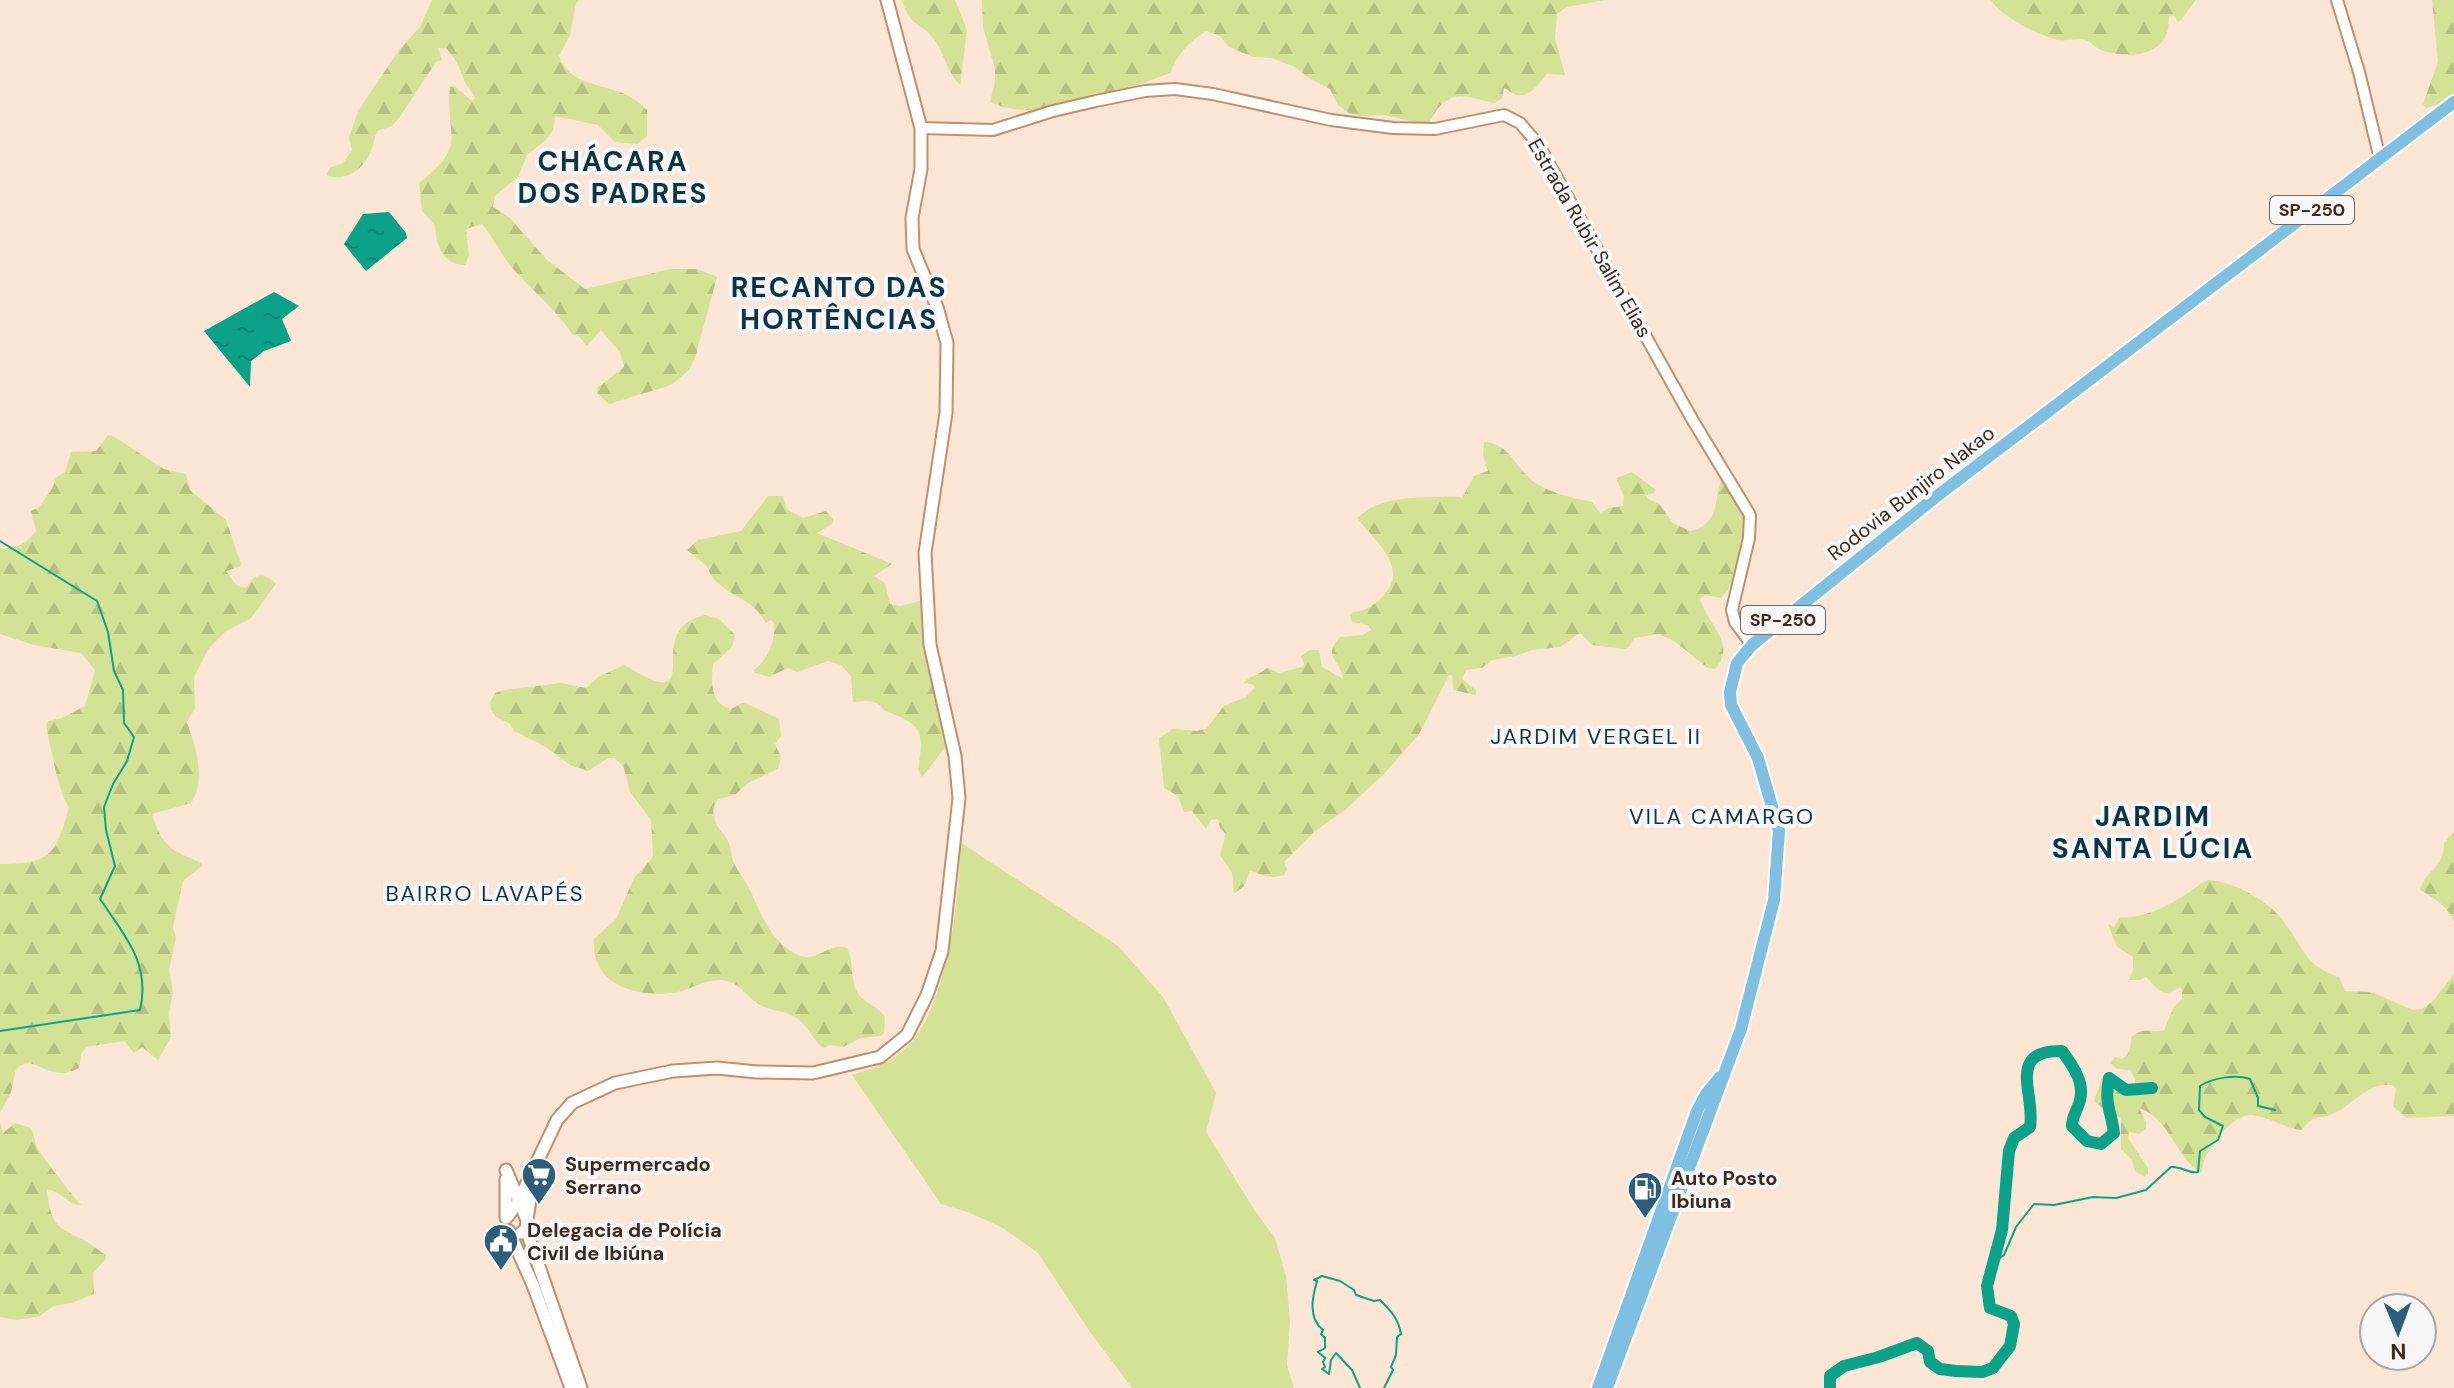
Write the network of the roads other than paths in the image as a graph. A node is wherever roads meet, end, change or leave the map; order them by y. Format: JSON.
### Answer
{"nodes":[{"id":1,"x":887,"y":0,"type":"edge"},
{"id":2,"x":2337,"y":0,"type":"edge"},
{"id":3,"x":2454,"y":102,"type":"edge"},
{"id":4,"x":921,"y":128,"type":"junction"},
{"id":5,"x":2380,"y":159,"type":"junction"},
{"id":6,"x":1752,"y":645,"type":"junction"},
{"id":7,"x":536,"y":1165,"type":"junction"},
{"id":8,"x":518,"y":1202,"type":"junction"},
{"id":9,"x":508,"y":1222,"type":"junction"},
{"id":10,"x":526,"y":1222,"type":"junction"},
{"id":11,"x":538,"y":1283,"type":"junction"},
{"id":12,"x":1615,"y":1354,"type":"junction"},
{"id":13,"x":571,"y":1388,"type":"edge"},
{"id":14,"x":581,"y":1388,"type":"edge"},
{"id":15,"x":1598,"y":1388,"type":"edge"},
{"id":16,"x":1607,"y":1388,"type":"edge"}],
"edges":[{"from":1,"to":4,"type":"main road"},
{"from":2,"to":5,"type":"street"},
{"from":3,"to":5,"type":"main road","name":"Rodovia Bunjiro Nakao","number":"SP-250"},
{"from":4,"to":6,"type":"street","name":"Estrada Rubir Salim Elias"},
{"from":4,"to":7,"type":"main road"},
{"from":5,"to":6,"type":"main road","name":"Rodovia Bunjiro Nakao","number":"SP-250"},
{"from":6,"to":12,"type":"main road","name":"Rodovia Bunjiro Nakao","number":"SP-250"},
{"from":7,"to":8,"type":"main road"},
{"from":7,"to":10,"type":"main road"},
{"from":8,"to":9,"type":"main road"},
{"from":8,"to":9,"type":"main road"},
{"from":8,"to":10,"type":"main road"},
{"from":9,"to":10,"type":"main road"},
{"from":9,"to":10,"type":"main road"},
{"from":9,"to":11,"type":"main road"},
{"from":10,"to":11,"type":"main road"},
{"from":11,"to":13,"type":"main road"},
{"from":11,"to":14,"type":"main road"},
{"from":12,"to":15,"type":"main road","number":"SP-250"},
{"from":12,"to":16,"type":"main road","number":"SP-250"}]}
